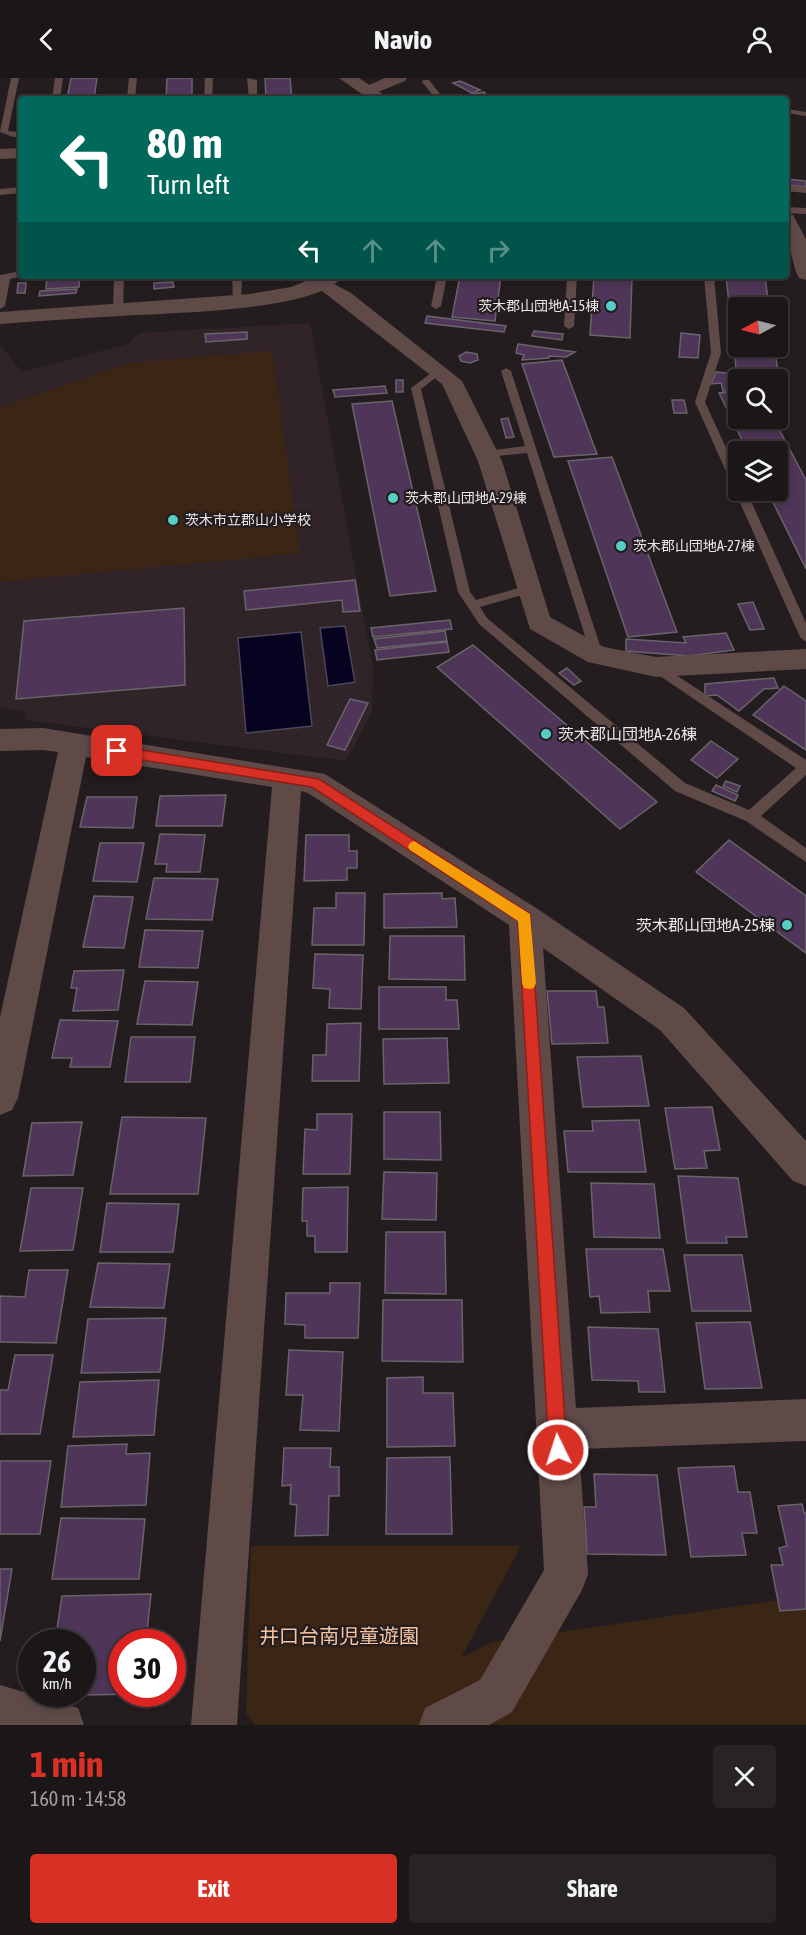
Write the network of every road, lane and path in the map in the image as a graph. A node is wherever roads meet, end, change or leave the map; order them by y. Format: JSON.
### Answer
{"nodes":[{"id":1,"x":15,"y":78,"type":"edge"},
{"id":2,"x":59,"y":78,"type":"edge"},
{"id":3,"x":133,"y":78,"type":"edge"},
{"id":4,"x":209,"y":78,"type":"edge"},
{"id":5,"x":251,"y":78,"type":"edge"},
{"id":6,"x":347,"y":78,"type":"edge"},
{"id":7,"x":399,"y":78,"type":"edge"},
{"id":8,"x":426,"y":82,"type":"dead end"},
{"id":9,"x":374,"y":95,"type":"edge"},
{"id":10,"x":56,"y":96,"type":"edge"},
{"id":11,"x":131,"y":96,"type":"edge"},
{"id":12,"x":208,"y":96,"type":"edge"},
{"id":13,"x":253,"y":96,"type":"edge"},
{"id":14,"x":438,"y":96,"type":"edge"},
{"id":15,"x":789,"y":111,"type":"edge"},
{"id":16,"x":806,"y":114,"type":"edge"},
{"id":17,"x":17,"y":134,"type":"edge"},
{"id":18,"x":10,"y":154,"type":"edge"},
{"id":19,"x":789,"y":188,"type":"edge"},
{"id":20,"x":18,"y":190,"type":"edge"},
{"id":21,"x":806,"y":190,"type":"edge"},
{"id":22,"x":0,"y":192,"type":"edge"},
{"id":23,"x":789,"y":210,"type":"edge"},
{"id":24,"x":806,"y":211,"type":"edge"},
{"id":25,"x":789,"y":225,"type":"edge"},
{"id":26,"x":806,"y":274,"type":"edge"},
{"id":27,"x":18,"y":275,"type":"edge"},
{"id":28,"x":2,"y":278,"type":"edge"},
{"id":29,"x":119,"y":279,"type":"edge"},
{"id":30,"x":237,"y":279,"type":"edge"},
{"id":31,"x":441,"y":279,"type":"edge"},
{"id":32,"x":572,"y":279,"type":"edge"},
{"id":33,"x":709,"y":279,"type":"edge"},
{"id":34,"x":328,"y":280,"type":"edge"},
{"id":35,"x":238,"y":301,"type":"junction"},
{"id":36,"x":0,"y":306,"type":"edge"},
{"id":37,"x":436,"y":306,"type":"dead end"},
{"id":38,"x":118,"y":310,"type":"junction"},
{"id":39,"x":0,"y":318,"type":"edge"},
{"id":40,"x":569,"y":326,"type":"dead end"},
{"id":41,"x":438,"y":371,"type":"junction"},
{"id":42,"x":506,"y":371,"type":"dead end"},
{"id":43,"x":531,"y":449,"type":"junction"},
{"id":44,"x":487,"y":454,"type":"junction"},
{"id":45,"x":728,"y":464,"type":"edge"},
{"id":46,"x":745,"y":501,"type":"edge"},
{"id":47,"x":529,"y":589,"type":"junction"},
{"id":48,"x":473,"y":605,"type":"junction"},
{"id":49,"x":806,"y":637,"type":"edge"},
{"id":50,"x":597,"y":655,"type":"junction"},
{"id":51,"x":806,"y":659,"type":"edge"},
{"id":52,"x":656,"y":667,"type":"junction"},
{"id":53,"x":0,"y":740,"type":"edge"},
{"id":54,"x":74,"y":744,"type":"junction"},
{"id":55,"x":806,"y":767,"type":"edge"},
{"id":56,"x":287,"y":778,"type":"junction"},
{"id":57,"x":751,"y":817,"type":"junction"},
{"id":58,"x":806,"y":856,"type":"edge"},
{"id":59,"x":525,"y":918,"type":"junction"},
{"id":60,"x":0,"y":1098,"type":"edge"},
{"id":61,"x":806,"y":1168,"type":"edge"},
{"id":62,"x":806,"y":1420,"type":"edge"},
{"id":63,"x":556,"y":1429,"type":"junction"},
{"id":64,"x":0,"y":1708,"type":"edge"},
{"id":65,"x":62,"y":1725,"type":"edge"},
{"id":66,"x":214,"y":1725,"type":"edge"},
{"id":67,"x":442,"y":1725,"type":"edge"}],
"edges":[{"from":1,"to":17,"type":"lane"},
{"from":2,"to":10,"type":"lane"},
{"from":3,"to":11,"type":"lane"},
{"from":4,"to":12,"type":"lane"},
{"from":5,"to":13,"type":"lane"},
{"from":6,"to":9,"type":"street"},
{"from":7,"to":9,"type":"street"},
{"from":8,"to":14,"type":"lane"},
{"from":15,"to":16,"type":"lane"},
{"from":17,"to":18,"type":"lane"},
{"from":19,"to":21,"type":"lane"},
{"from":20,"to":22,"type":"lane"},
{"from":23,"to":24,"type":"lane"},
{"from":25,"to":26,"type":"street"},
{"from":27,"to":28,"type":"lane"},
{"from":28,"to":36,"type":"lane"},
{"from":29,"to":38,"type":"lane"},
{"from":30,"to":35,"type":"lane"},
{"from":31,"to":37,"type":"lane"},
{"from":32,"to":40,"type":"lane"},
{"from":33,"to":45,"type":"lane"},
{"from":34,"to":35,"type":"street"},
{"from":34,"to":41,"type":"street"},
{"from":35,"to":38,"type":"street"},
{"from":38,"to":39,"type":"street"},
{"from":41,"to":44,"type":"street"},
{"from":41,"to":48,"type":"lane"},
{"from":42,"to":43,"type":"lane"},
{"from":43,"to":44,"type":"lane"},
{"from":43,"to":50,"type":"lane"},
{"from":44,"to":47,"type":"street"},
{"from":46,"to":49,"type":"lane"},
{"from":47,"to":48,"type":"lane"},
{"from":47,"to":50,"type":"street"},
{"from":48,"to":57,"type":"lane"},
{"from":50,"to":52,"type":"street"},
{"from":51,"to":52,"type":"street"},
{"from":52,"to":55,"type":"lane"},
{"from":53,"to":54,"type":"street"},
{"from":54,"to":56,"type":"street"},
{"from":54,"to":60,"type":"street"},
{"from":55,"to":57,"type":"lane"},
{"from":56,"to":59,"type":"street"},
{"from":56,"to":66,"type":"street"},
{"from":57,"to":58,"type":"lane"},
{"from":59,"to":61,"type":"street"},
{"from":59,"to":63,"type":"street"},
{"from":62,"to":63,"type":"street"},
{"from":63,"to":67,"type":"street"},
{"from":64,"to":65,"type":"street"}]}
